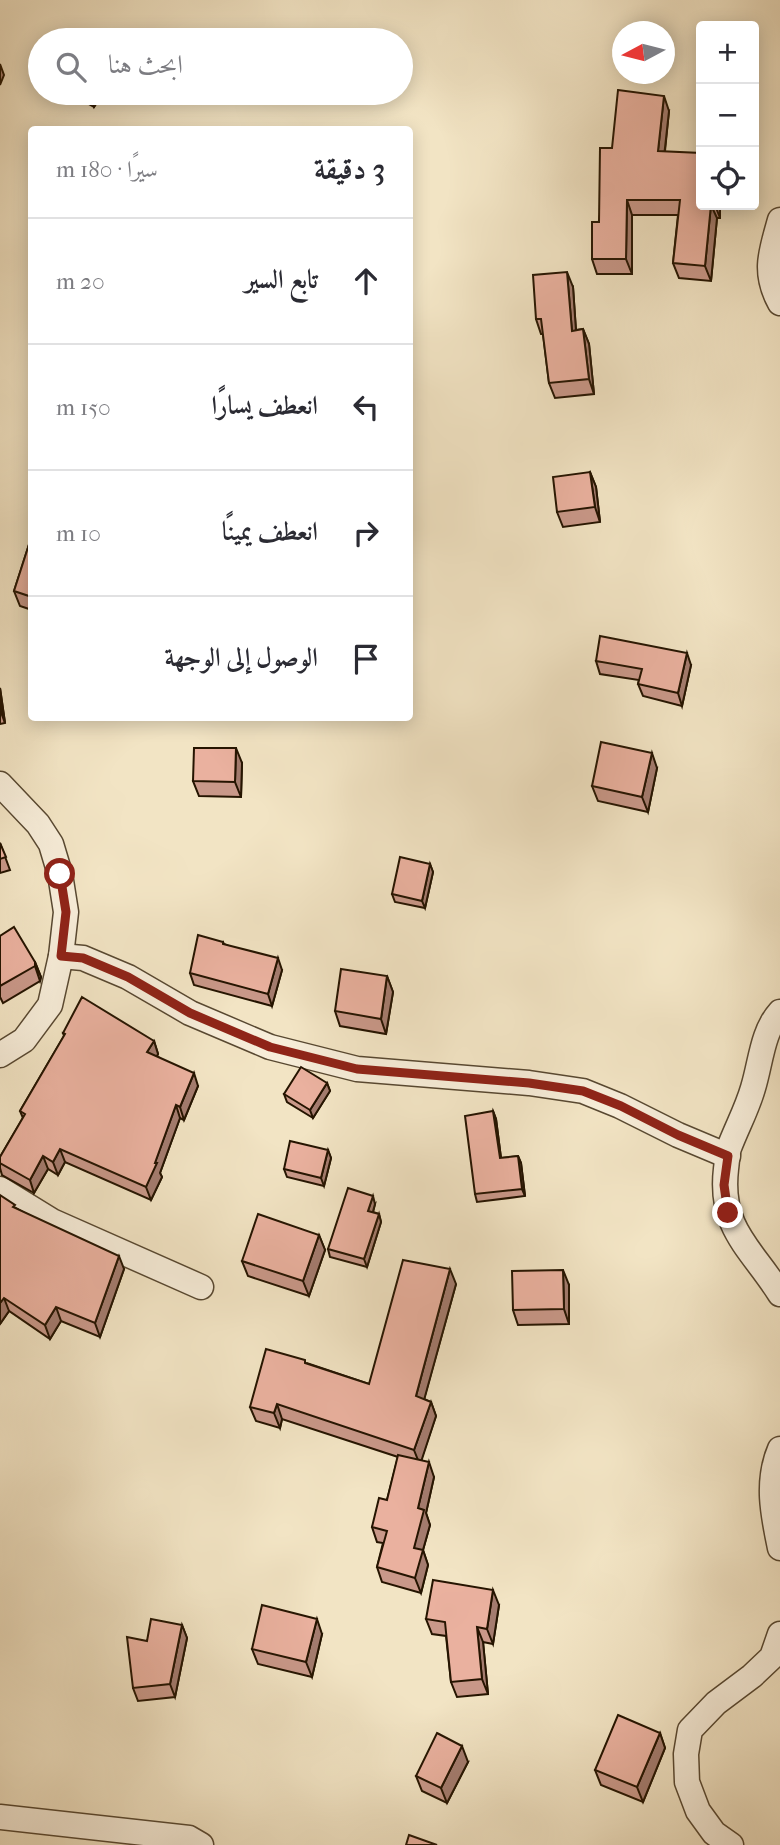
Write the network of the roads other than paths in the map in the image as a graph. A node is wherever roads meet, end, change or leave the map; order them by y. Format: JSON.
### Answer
{"nodes":[{"id":1,"x":780,"y":220,"type":"edge"},
{"id":2,"x":780,"y":303,"type":"edge"},
{"id":3,"x":0,"y":784,"type":"edge"},
{"id":4,"x":61,"y":956,"type":"junction"},
{"id":5,"x":780,"y":1012,"type":"edge"},
{"id":6,"x":0,"y":1055,"type":"edge"},
{"id":7,"x":728,"y":1156,"type":"junction"},
{"id":8,"x":0,"y":1189,"type":"edge"},
{"id":9,"x":201,"y":1287,"type":"dead end"},
{"id":10,"x":780,"y":1294,"type":"edge"},
{"id":11,"x":780,"y":1449,"type":"edge"},
{"id":12,"x":780,"y":1548,"type":"edge"},
{"id":13,"x":780,"y":1634,"type":"edge"},
{"id":14,"x":0,"y":1817,"type":"edge"},
{"id":15,"x":201,"y":1845,"type":"edge"},
{"id":16,"x":731,"y":1845,"type":"edge"}],
"edges":[{"from":1,"to":2,"type":"street"},
{"from":3,"to":4,"type":"street"},
{"from":4,"to":6,"type":"street"},
{"from":4,"to":7,"type":"street"},
{"from":5,"to":7,"type":"street"},
{"from":7,"to":10,"type":"street"},
{"from":8,"to":9,"type":"street"},
{"from":11,"to":12,"type":"street"},
{"from":13,"to":16,"type":"street"},
{"from":14,"to":15,"type":"street"}]}
